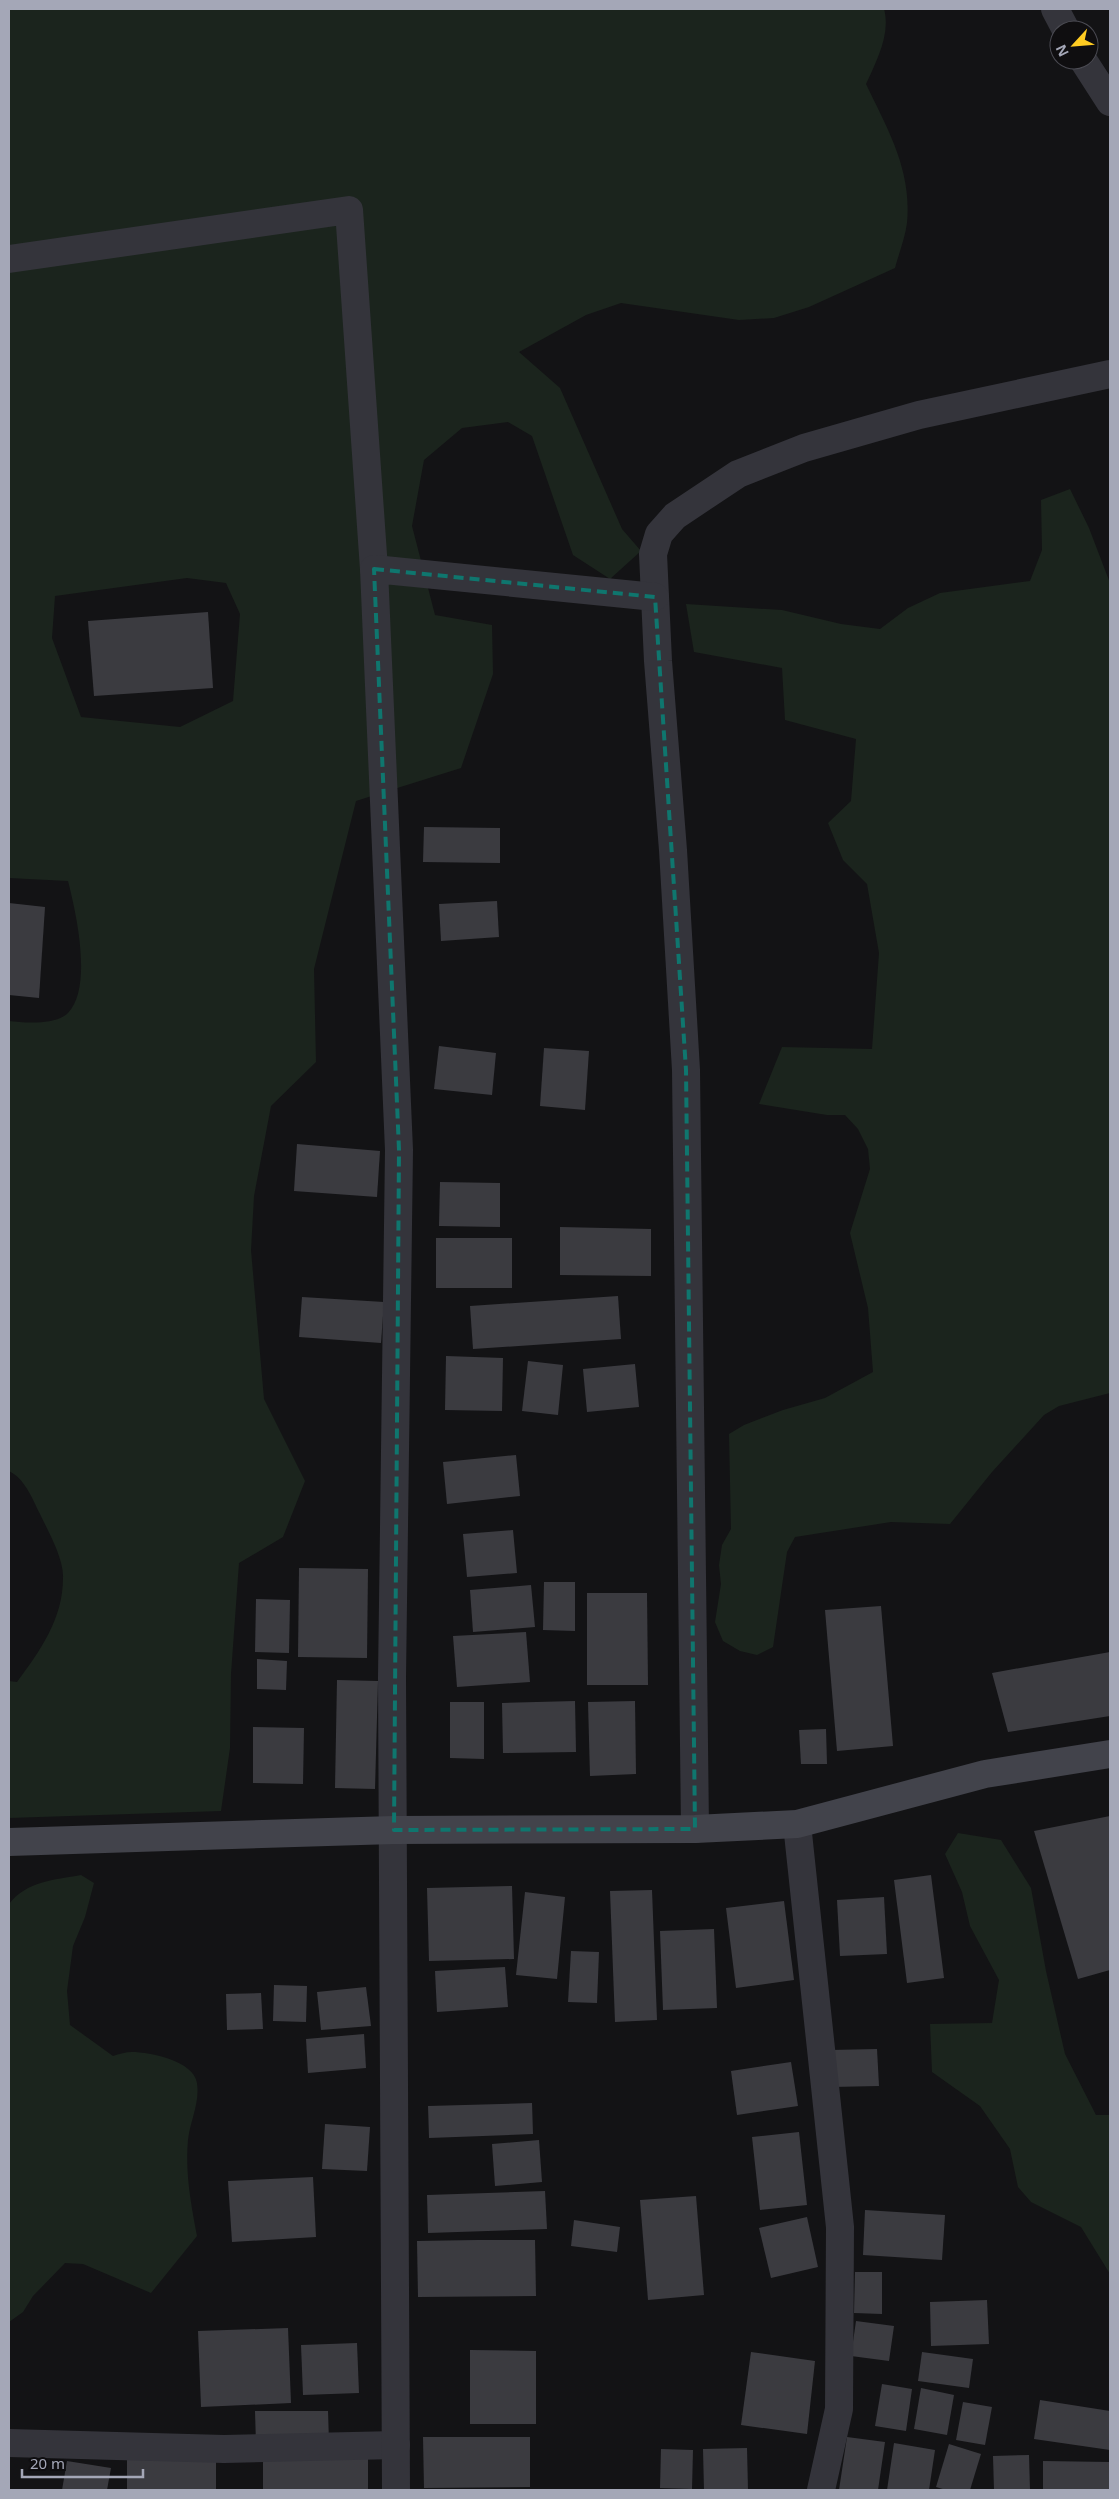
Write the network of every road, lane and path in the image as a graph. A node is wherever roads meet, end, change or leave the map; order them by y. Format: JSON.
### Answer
{"nodes":[{"id":1,"x":1089,"y":70,"type":"edge"},
{"id":2,"x":1110,"y":102,"type":"edge"},
{"id":3,"x":9,"y":258,"type":"edge"},
{"id":4,"x":1110,"y":374,"type":"edge"},
{"id":5,"x":374,"y":569,"type":"junction"},
{"id":6,"x":655,"y":598,"type":"junction"},
{"id":7,"x":1110,"y":1754,"type":"edge"},
{"id":8,"x":797,"y":1824,"type":"junction"},
{"id":9,"x":695,"y":1829,"type":"junction"},
{"id":10,"x":394,"y":1830,"type":"junction"},
{"id":11,"x":9,"y":1842,"type":"edge"},
{"id":12,"x":9,"y":2443,"type":"edge"},
{"id":13,"x":396,"y":2446,"type":"junction"},
{"id":14,"x":396,"y":2490,"type":"edge"},
{"id":15,"x":821,"y":2490,"type":"edge"}],
"edges":[{"from":1,"to":2,"type":"street"},
{"from":3,"to":5,"type":"street"},
{"from":4,"to":6,"type":"street"},
{"from":5,"to":6,"type":"street"},
{"from":5,"to":10,"type":"street"},
{"from":6,"to":9,"type":"street"},
{"from":7,"to":8,"type":"main road"},
{"from":8,"to":9,"type":"main road"},
{"from":8,"to":15,"type":"street"},
{"from":9,"to":10,"type":"main road"},
{"from":10,"to":11,"type":"main road"},
{"from":10,"to":13,"type":"street"},
{"from":12,"to":13,"type":"street"},
{"from":13,"to":14,"type":"street"}]}
